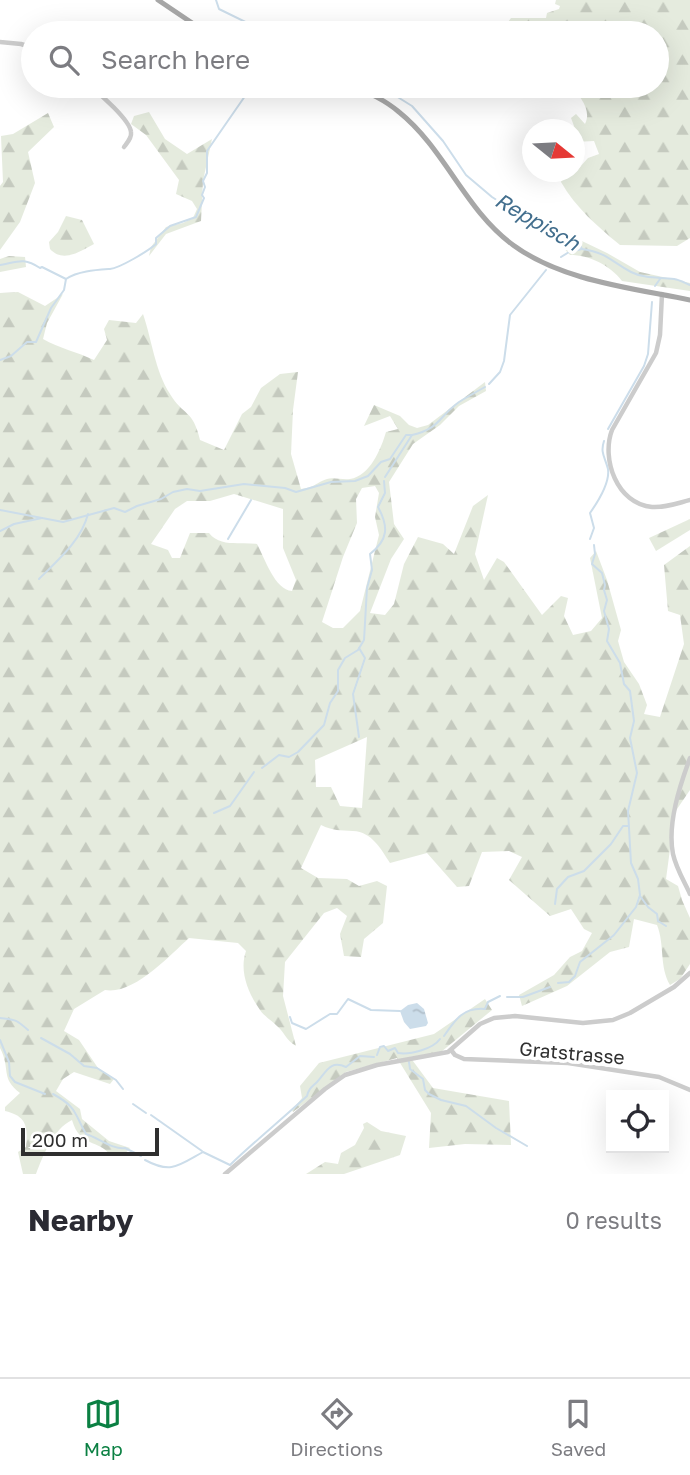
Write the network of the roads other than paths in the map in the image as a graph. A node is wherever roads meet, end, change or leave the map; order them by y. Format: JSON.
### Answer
{"nodes":[{"id":1,"x":158,"y":0,"type":"edge"},
{"id":2,"x":189,"y":21,"type":"edge"},
{"id":3,"x":0,"y":42,"type":"edge"},
{"id":4,"x":21,"y":44,"type":"edge"},
{"id":5,"x":102,"y":98,"type":"edge"},
{"id":6,"x":378,"y":98,"type":"edge"},
{"id":7,"x":124,"y":147,"type":"dead end"},
{"id":8,"x":662,"y":294,"type":"junction"},
{"id":9,"x":690,"y":300,"type":"edge"},
{"id":10,"x":690,"y":500,"type":"edge"},
{"id":11,"x":690,"y":758,"type":"edge"},
{"id":12,"x":690,"y":894,"type":"edge"},
{"id":13,"x":689,"y":976,"type":"edge"},
{"id":14,"x":451,"y":1050,"type":"junction"},
{"id":15,"x":690,"y":1090,"type":"edge"},
{"id":16,"x":225,"y":1174,"type":"edge"}],
"edges":[{"from":1,"to":2,"type":"main road"},
{"from":3,"to":4,"type":"street"},
{"from":5,"to":7,"type":"street"},
{"from":6,"to":8,"type":"main road"},
{"from":8,"to":9,"type":"main road"},
{"from":8,"to":10,"type":"street"},
{"from":11,"to":12,"type":"street"},
{"from":13,"to":14,"type":"street"},
{"from":14,"to":15,"type":"street","name":"Gratstrasse"},
{"from":14,"to":16,"type":"street"}]}
